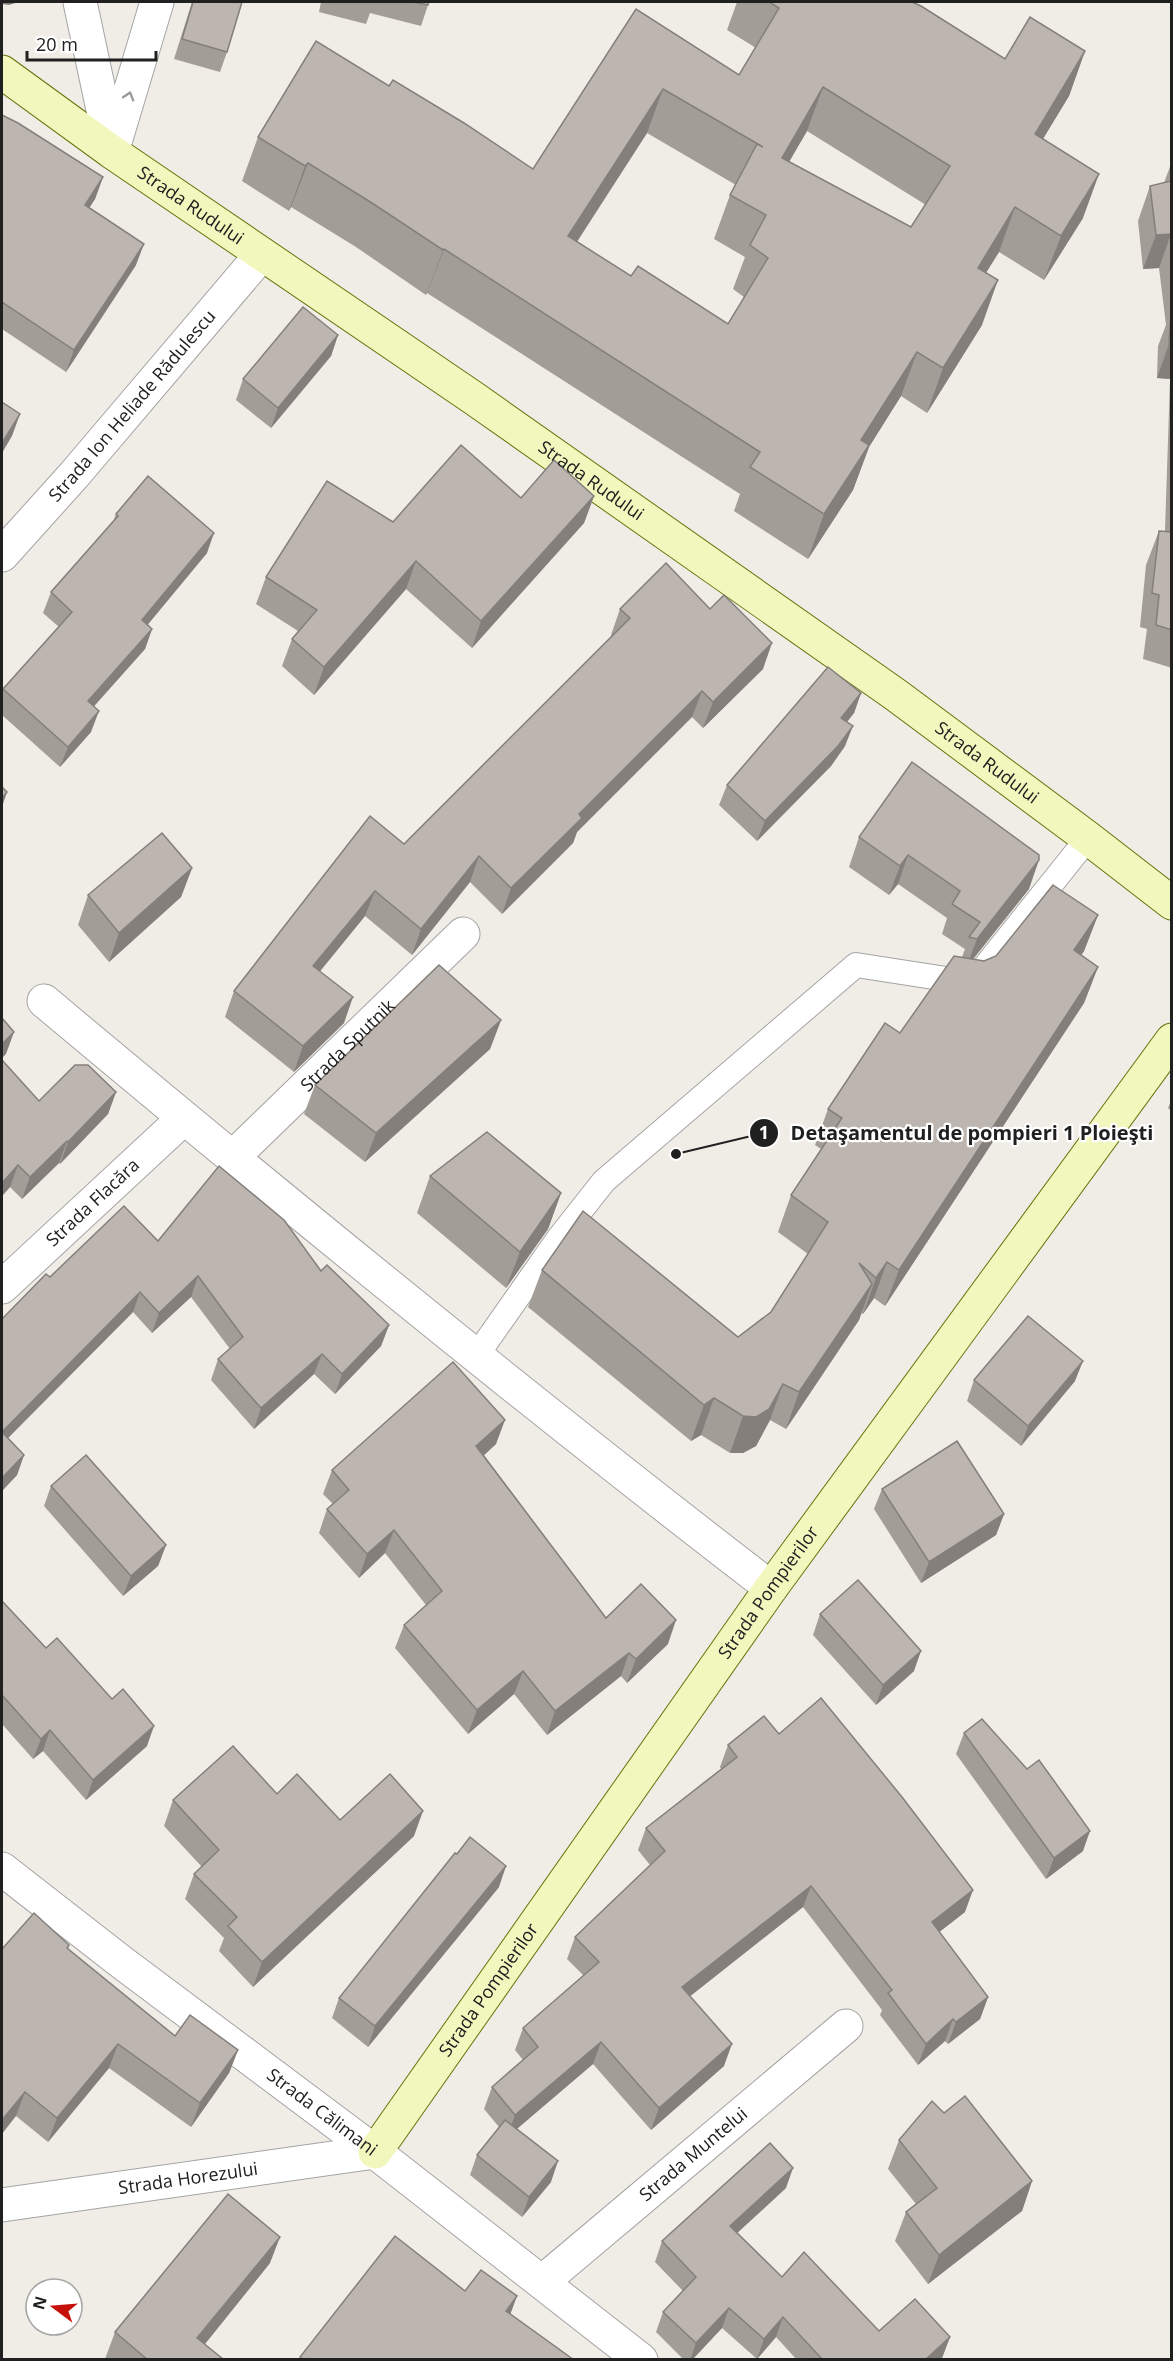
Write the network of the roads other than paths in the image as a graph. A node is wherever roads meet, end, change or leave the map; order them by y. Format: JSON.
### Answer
{"nodes":[{"id":1,"x":80,"y":2,"type":"edge"},
{"id":2,"x":157,"y":2,"type":"edge"},
{"id":3,"x":2,"y":72,"type":"edge"},
{"id":4,"x":112,"y":152,"type":"junction"},
{"id":5,"x":261,"y":255,"type":"junction"},
{"id":6,"x":2,"y":555,"type":"edge"},
{"id":7,"x":1088,"y":838,"type":"junction"},
{"id":8,"x":1172,"y":903,"type":"edge"},
{"id":9,"x":464,"y":934,"type":"dead end"},
{"id":10,"x":44,"y":1001,"type":"dead end"},
{"id":11,"x":1172,"y":1040,"type":"edge"},
{"id":12,"x":184,"y":1118,"type":"junction"},
{"id":13,"x":233,"y":1157,"type":"junction"},
{"id":14,"x":2,"y":1287,"type":"edge"},
{"id":15,"x":477,"y":1355,"type":"junction"},
{"id":16,"x":771,"y":1587,"type":"junction"},
{"id":17,"x":2,"y":1869,"type":"edge"},
{"id":18,"x":846,"y":2026,"type":"dead end"},
{"id":19,"x":375,"y":2152,"type":"junction"},
{"id":20,"x":2,"y":2205,"type":"edge"},
{"id":21,"x":542,"y":2282,"type":"junction"},
{"id":22,"x":640,"y":2360,"type":"edge"}],
"edges":[{"from":1,"to":4,"type":"street"},
{"from":4,"to":2,"type":"street","one_way":true},
{"from":3,"to":4,"type":"main road","name":"Strada Rudului"},
{"from":4,"to":5,"type":"main road","name":"Strada Rudului"},
{"from":5,"to":6,"type":"street","name":"Strada Ion Heliade Rădulescu"},
{"from":5,"to":7,"type":"main road","name":"Strada Rudului"},
{"from":7,"to":8,"type":"main road","name":"Strada Rudului"},
{"from":7,"to":15,"type":"lane"},
{"from":9,"to":13,"type":"street","name":"Strada Sputnik"},
{"from":10,"to":12,"type":"street"},
{"from":11,"to":16,"type":"main road","name":"Strada Pompierilor"},
{"from":12,"to":13,"type":"street"},
{"from":12,"to":14,"type":"street","name":"Strada Flacăra"},
{"from":13,"to":15,"type":"street"},
{"from":15,"to":16,"type":"street"},
{"from":16,"to":19,"type":"main road","name":"Strada Pompierilor"},
{"from":17,"to":19,"type":"street","name":"Strada Călimani"},
{"from":18,"to":21,"type":"street","name":"Strada Muntelui"},
{"from":19,"to":20,"type":"street","name":"Strada Horezului"},
{"from":19,"to":21,"type":"street","name":"Strada Călimani"},
{"from":21,"to":22,"type":"street","name":"Strada Călimani"}]}
